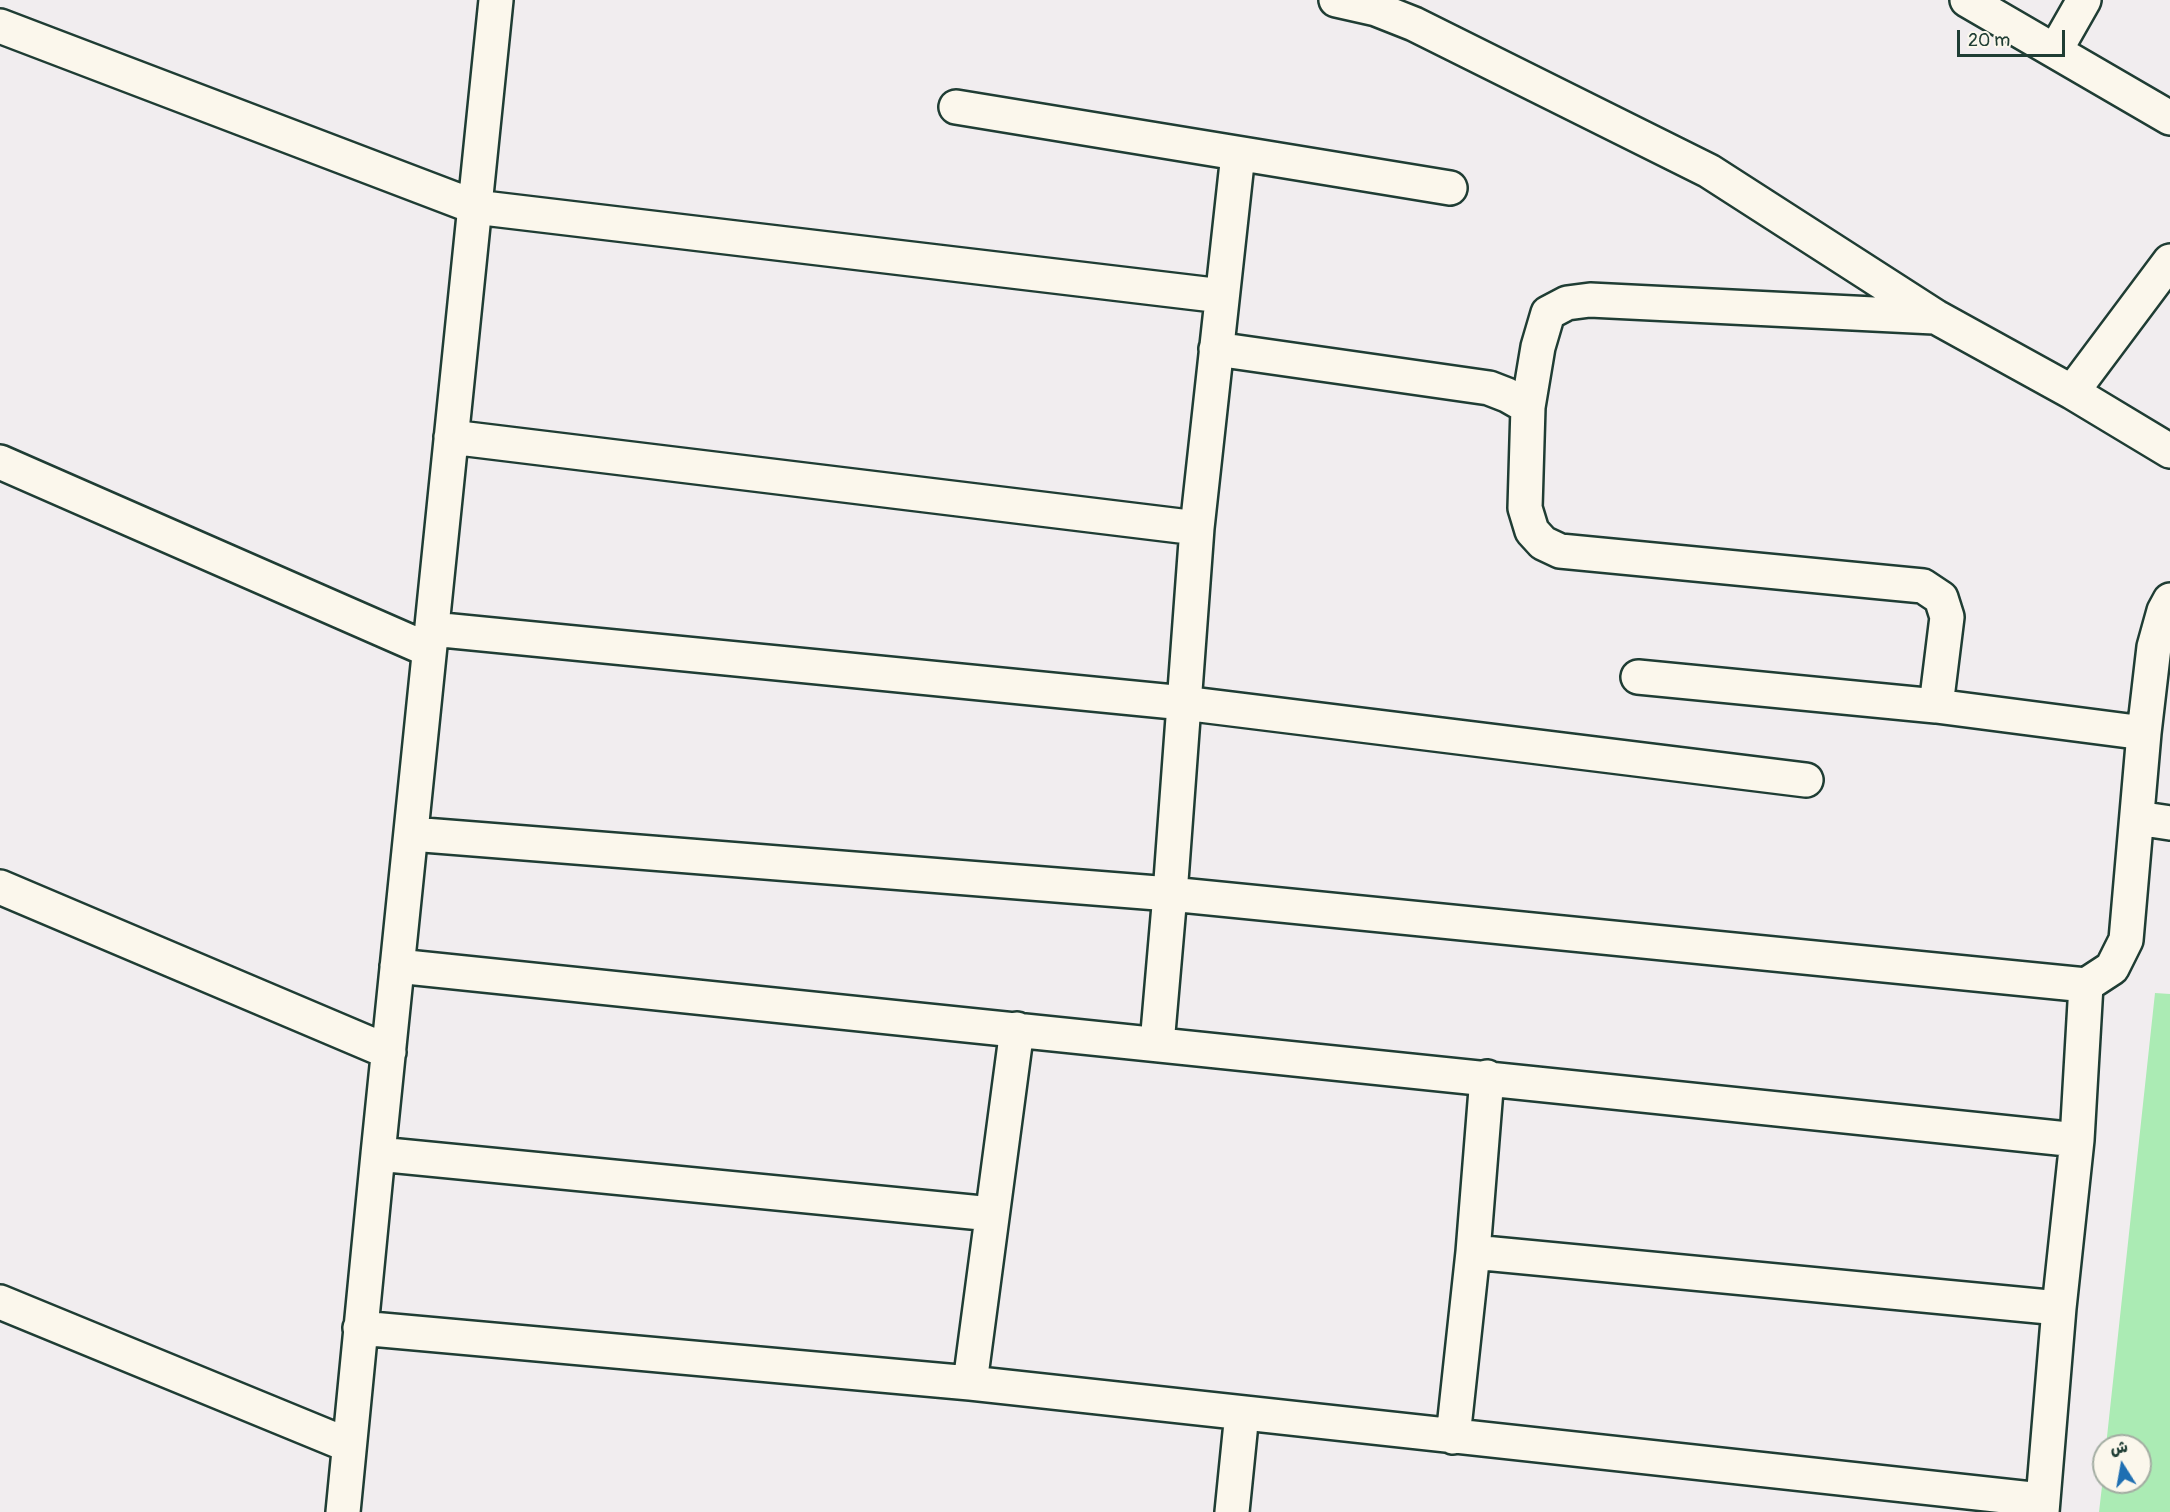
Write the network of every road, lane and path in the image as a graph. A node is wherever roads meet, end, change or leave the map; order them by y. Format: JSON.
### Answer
{"nodes":[{"id":1,"x":496,"y":0,"type":"edge"},
{"id":2,"x":1336,"y":0,"type":"edge"},
{"id":3,"x":1967,"y":0,"type":"edge"},
{"id":4,"x":2084,"y":0,"type":"edge"},
{"id":5,"x":1378,"y":4,"type":"edge"},
{"id":6,"x":0,"y":26,"type":"edge"},
{"id":7,"x":2055,"y":51,"type":"junction"},
{"id":8,"x":956,"y":107,"type":"dead end"},
{"id":9,"x":2170,"y":117,"type":"edge"},
{"id":10,"x":1238,"y":154,"type":"junction"},
{"id":11,"x":1450,"y":189,"type":"dead end"},
{"id":12,"x":475,"y":207,"type":"junction"},
{"id":13,"x":2170,"y":261,"type":"edge"},
{"id":14,"x":1222,"y":296,"type":"junction"},
{"id":15,"x":1936,"y":317,"type":"junction"},
{"id":16,"x":1216,"y":349,"type":"junction"},
{"id":17,"x":2072,"y":392,"type":"junction"},
{"id":18,"x":1528,"y":407,"type":"junction"},
{"id":19,"x":451,"y":437,"type":"junction"},
{"id":20,"x":2170,"y":451,"type":"edge"},
{"id":21,"x":0,"y":462,"type":"edge"},
{"id":22,"x":1197,"y":528,"type":"junction"},
{"id":23,"x":2170,"y":600,"type":"edge"},
{"id":24,"x":430,"y":639,"type":"junction"},
{"id":25,"x":1638,"y":677,"type":"dead end"},
{"id":26,"x":1185,"y":703,"type":"junction"},
{"id":27,"x":1935,"y":706,"type":"junction"},
{"id":28,"x":2144,"y":733,"type":"junction"},
{"id":29,"x":1806,"y":780,"type":"dead end"},
{"id":30,"x":2137,"y":818,"type":"junction"},
{"id":31,"x":2170,"y":823,"type":"edge"},
{"id":32,"x":411,"y":834,"type":"junction"},
{"id":33,"x":0,"y":887,"type":"edge"},
{"id":34,"x":1170,"y":894,"type":"junction"},
{"id":35,"x":397,"y":966,"type":"junction"},
{"id":36,"x":2086,"y":985,"type":"junction"},
{"id":37,"x":1017,"y":1029,"type":"junction"},
{"id":38,"x":1157,"y":1044,"type":"junction"},
{"id":39,"x":388,"y":1052,"type":"junction"},
{"id":40,"x":1487,"y":1077,"type":"junction"},
{"id":41,"x":2077,"y":1140,"type":"junction"},
{"id":42,"x":378,"y":1154,"type":"junction"},
{"id":43,"x":992,"y":1214,"type":"junction"},
{"id":44,"x":1473,"y":1252,"type":"junction"},
{"id":45,"x":0,"y":1302,"type":"edge"},
{"id":46,"x":2059,"y":1308,"type":"junction"},
{"id":47,"x":360,"y":1328,"type":"junction"},
{"id":48,"x":970,"y":1383,"type":"junction"},
{"id":49,"x":1242,"y":1413,"type":"junction"},
{"id":50,"x":1453,"y":1437,"type":"junction"},
{"id":51,"x":348,"y":1444,"type":"junction"},
{"id":52,"x":2041,"y":1506,"type":"edge"},
{"id":53,"x":343,"y":1512,"type":"edge"},
{"id":54,"x":1232,"y":1512,"type":"edge"}],
"edges":[{"from":1,"to":12,"type":"street"},
{"from":2,"to":5,"type":"street"},
{"from":3,"to":7,"type":"street"},
{"from":4,"to":7,"type":"street"},
{"from":5,"to":15,"type":"street"},
{"from":6,"to":12,"type":"street"},
{"from":7,"to":9,"type":"street"},
{"from":8,"to":10,"type":"street"},
{"from":10,"to":11,"type":"street"},
{"from":10,"to":14,"type":"street"},
{"from":12,"to":14,"type":"street"},
{"from":12,"to":19,"type":"street"},
{"from":13,"to":17,"type":"street"},
{"from":14,"to":16,"type":"street"},
{"from":15,"to":17,"type":"street"},
{"from":15,"to":18,"type":"street"},
{"from":16,"to":18,"type":"street"},
{"from":16,"to":22,"type":"street"},
{"from":17,"to":20,"type":"street"},
{"from":18,"to":27,"type":"street"},
{"from":19,"to":22,"type":"street"},
{"from":19,"to":24,"type":"street"},
{"from":21,"to":24,"type":"street"},
{"from":22,"to":26,"type":"street"},
{"from":23,"to":28,"type":"street"},
{"from":24,"to":26,"type":"street"},
{"from":24,"to":32,"type":"street"},
{"from":25,"to":27,"type":"street"},
{"from":26,"to":29,"type":"street"},
{"from":26,"to":34,"type":"street"},
{"from":27,"to":28,"type":"street"},
{"from":28,"to":30,"type":"street"},
{"from":30,"to":31,"type":"street"},
{"from":30,"to":36,"type":"street"},
{"from":32,"to":34,"type":"street"},
{"from":32,"to":35,"type":"street"},
{"from":33,"to":39,"type":"street"},
{"from":34,"to":36,"type":"street"},
{"from":34,"to":38,"type":"street"},
{"from":35,"to":37,"type":"street"},
{"from":35,"to":39,"type":"street"},
{"from":36,"to":41,"type":"street"},
{"from":37,"to":38,"type":"street"},
{"from":37,"to":43,"type":"street"},
{"from":38,"to":40,"type":"street"},
{"from":39,"to":42,"type":"street"},
{"from":40,"to":41,"type":"street"},
{"from":40,"to":44,"type":"street"},
{"from":41,"to":46,"type":"street"},
{"from":42,"to":43,"type":"street"},
{"from":42,"to":47,"type":"street"},
{"from":43,"to":48,"type":"street"},
{"from":44,"to":46,"type":"street"},
{"from":44,"to":50,"type":"street"},
{"from":45,"to":51,"type":"street"},
{"from":46,"to":52,"type":"street"},
{"from":47,"to":48,"type":"street"},
{"from":47,"to":51,"type":"street"},
{"from":48,"to":49,"type":"street"},
{"from":49,"to":50,"type":"street"},
{"from":49,"to":54,"type":"street"},
{"from":50,"to":52,"type":"street"},
{"from":51,"to":53,"type":"street"}]}
